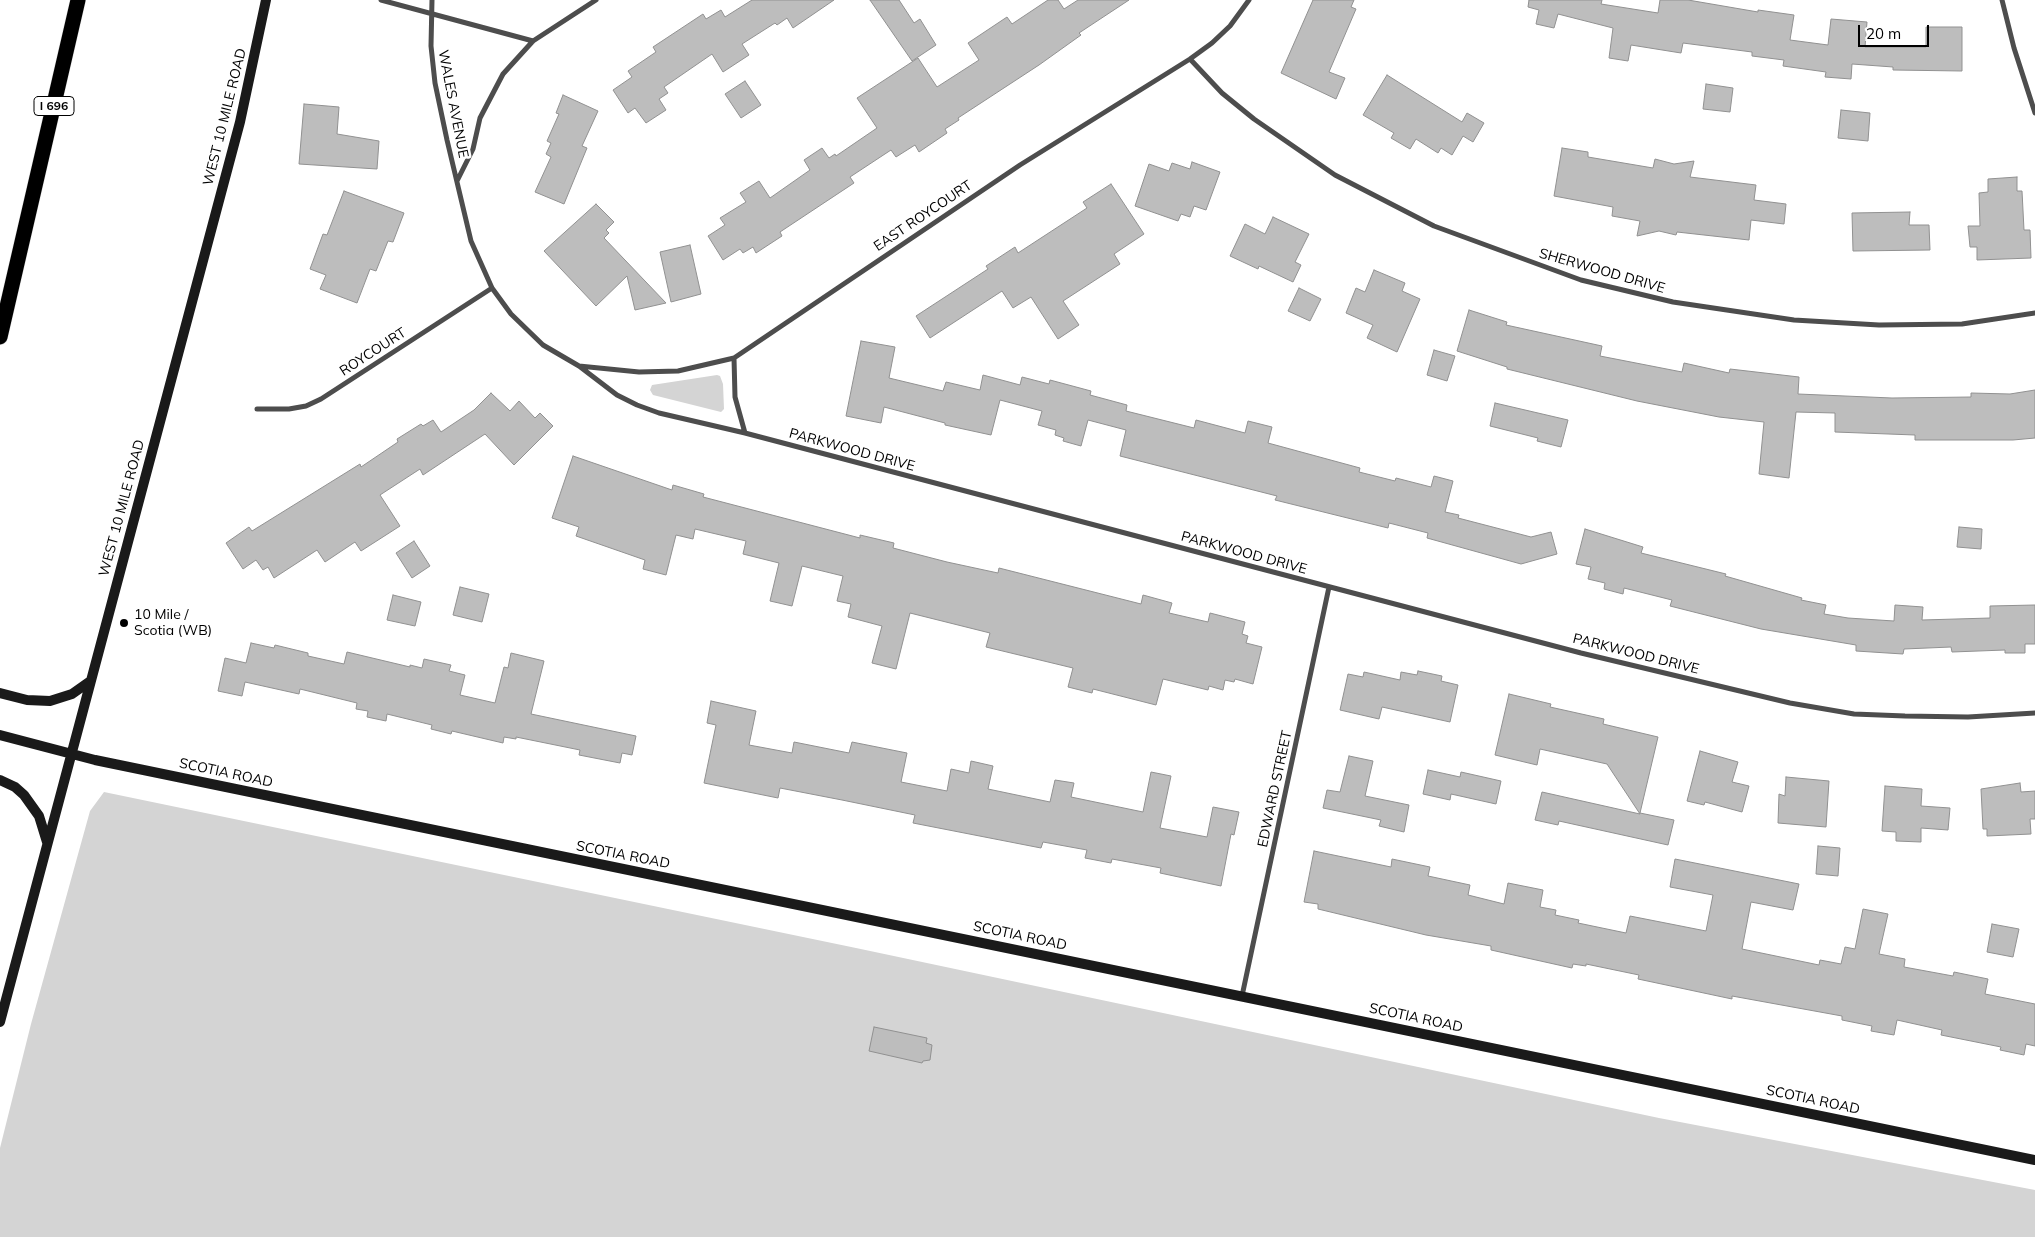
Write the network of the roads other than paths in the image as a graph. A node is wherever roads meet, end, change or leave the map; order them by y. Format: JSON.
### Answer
{"nodes":[{"id":1,"x":78,"y":0,"type":"edge"},
{"id":2,"x":266,"y":0,"type":"edge"},
{"id":3,"x":381,"y":0,"type":"edge"},
{"id":4,"x":432,"y":0,"type":"edge"},
{"id":5,"x":596,"y":0,"type":"edge"},
{"id":6,"x":1249,"y":0,"type":"edge"},
{"id":7,"x":2002,"y":0,"type":"edge"},
{"id":8,"x":430,"y":13,"type":"junction"},
{"id":9,"x":533,"y":41,"type":"junction"},
{"id":10,"x":1190,"y":59,"type":"junction"},
{"id":11,"x":2035,"y":113,"type":"edge"},
{"id":12,"x":457,"y":181,"type":"junction"},
{"id":13,"x":492,"y":288,"type":"junction"},
{"id":14,"x":2035,"y":313,"type":"edge"},
{"id":15,"x":0,"y":337,"type":"edge"},
{"id":16,"x":734,"y":358,"type":"junction"},
{"id":17,"x":579,"y":366,"type":"junction"},
{"id":18,"x":257,"y":409,"type":"dead end"},
{"id":19,"x":745,"y":433,"type":"junction"},
{"id":20,"x":1329,"y":586,"type":"junction"},
{"id":21,"x":90,"y":681,"type":"junction"},
{"id":22,"x":0,"y":693,"type":"edge"},
{"id":23,"x":2035,"y":713,"type":"edge"},
{"id":24,"x":0,"y":735,"type":"edge"},
{"id":25,"x":70,"y":754,"type":"junction"},
{"id":26,"x":0,"y":780,"type":"edge"},
{"id":27,"x":47,"y":842,"type":"junction"},
{"id":28,"x":1242,"y":996,"type":"junction"},
{"id":29,"x":0,"y":1022,"type":"edge"},
{"id":30,"x":2035,"y":1160,"type":"edge"}],
"edges":[{"from":1,"to":15,"type":"highway","number":"I 696"},
{"from":2,"to":21,"type":"street","name":"WEST 10 MILE ROAD"},
{"from":3,"to":8,"type":"street"},
{"from":4,"to":8,"type":"street","name":"WALES AVENUE"},
{"from":5,"to":9,"type":"street"},
{"from":6,"to":10,"type":"street","name":"EAST ROYCOURT"},
{"from":7,"to":11,"type":"street"},
{"from":8,"to":9,"type":"street"},
{"from":8,"to":12,"type":"street","name":"WALES AVENUE"},
{"from":9,"to":12,"type":"street"},
{"from":10,"to":14,"type":"street","name":"SHERWOOD DRIVE"},
{"from":10,"to":16,"type":"street","name":"EAST ROYCOURT"},
{"from":12,"to":13,"type":"street","name":"WALES AVENUE"},
{"from":13,"to":17,"type":"street","name":"PARKWOOD DRIVE"},
{"from":13,"to":18,"type":"street","name":"ROYCOURT"},
{"from":16,"to":17,"type":"street","name":"EAST ROYCOURT"},
{"from":16,"to":19,"type":"street"},
{"from":17,"to":19,"type":"street","name":"PARKWOOD DRIVE"},
{"from":19,"to":20,"type":"street","name":"PARKWOOD DRIVE"},
{"from":20,"to":23,"type":"street","name":"PARKWOOD DRIVE"},
{"from":20,"to":28,"type":"street","name":"EDWARD STREET"},
{"from":21,"to":22,"type":"street"},
{"from":21,"to":25,"type":"street","name":"WEST 10 MILE ROAD"},
{"from":24,"to":25,"type":"street","name":"SCOTIA ROAD"},
{"from":25,"to":27,"type":"street","name":"WEST 10 MILE ROAD"},
{"from":25,"to":28,"type":"street","name":"SCOTIA ROAD"},
{"from":26,"to":27,"type":"street"},
{"from":27,"to":29,"type":"street","name":"WEST 10 MILE ROAD"},
{"from":28,"to":30,"type":"street","name":"SCOTIA ROAD"}]}
